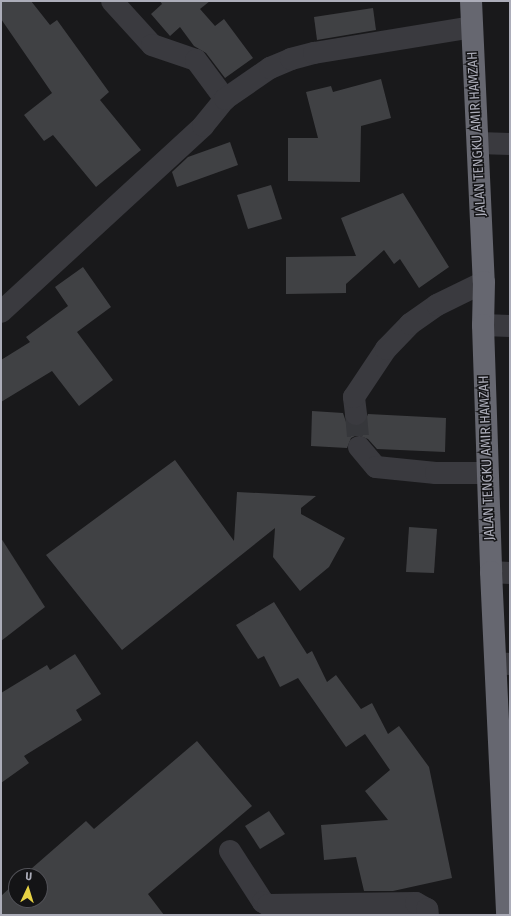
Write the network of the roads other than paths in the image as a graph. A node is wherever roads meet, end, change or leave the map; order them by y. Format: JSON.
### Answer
{"nodes":[{"id":1,"x":112,"y":1,"type":"edge"},
{"id":2,"x":471,"y":1,"type":"edge"},
{"id":3,"x":472,"y":27,"type":"junction"},
{"id":4,"x":225,"y":100,"type":"junction"},
{"id":5,"x":478,"y":143,"type":"junction"},
{"id":6,"x":510,"y":144,"type":"edge"},
{"id":7,"x":484,"y":282,"type":"junction"},
{"id":8,"x":1,"y":312,"type":"edge"},
{"id":9,"x":482,"y":325,"type":"junction"},
{"id":10,"x":510,"y":326,"type":"edge"},
{"id":11,"x":356,"y":414,"type":"tunnel mouth"},
{"id":12,"x":359,"y":447,"type":"tunnel mouth"},
{"id":13,"x":487,"y":473,"type":"junction"},
{"id":14,"x":500,"y":573,"type":"edge"},
{"id":15,"x":503,"y":664,"type":"edge"},
{"id":16,"x":230,"y":851,"type":"dead end"},
{"id":17,"x":428,"y":915,"type":"edge"},
{"id":18,"x":507,"y":915,"type":"edge"}],
"edges":[{"from":1,"to":4,"type":"street"},
{"from":2,"to":3,"type":"highway","name":"JALAN TENGKU AMIR HAMZAH"},
{"from":3,"to":4,"type":"street"},
{"from":3,"to":5,"type":"highway","name":"JALAN TENGKU AMIR HAMZAH"},
{"from":4,"to":8,"type":"street"},
{"from":5,"to":6,"type":"street"},
{"from":5,"to":7,"type":"highway","name":"JALAN TENGKU AMIR HAMZAH"},
{"from":7,"to":9,"type":"highway","name":"JALAN TENGKU AMIR HAMZAH"},
{"from":7,"to":11,"type":"street"},
{"from":9,"to":10,"type":"street"},
{"from":9,"to":13,"type":"highway","name":"JALAN TENGKU AMIR HAMZAH"},
{"from":12,"to":13,"type":"street"},
{"from":13,"to":14,"type":"highway","name":"JALAN TENGKU AMIR HAMZAH"},
{"from":14,"to":15,"type":"highway","name":"JALAN TENGKU AMIR HAMZAH"},
{"from":15,"to":18,"type":"highway","name":"JALAN TENGKU AMIR HAMZAH"},
{"from":16,"to":17,"type":"street"}]}
